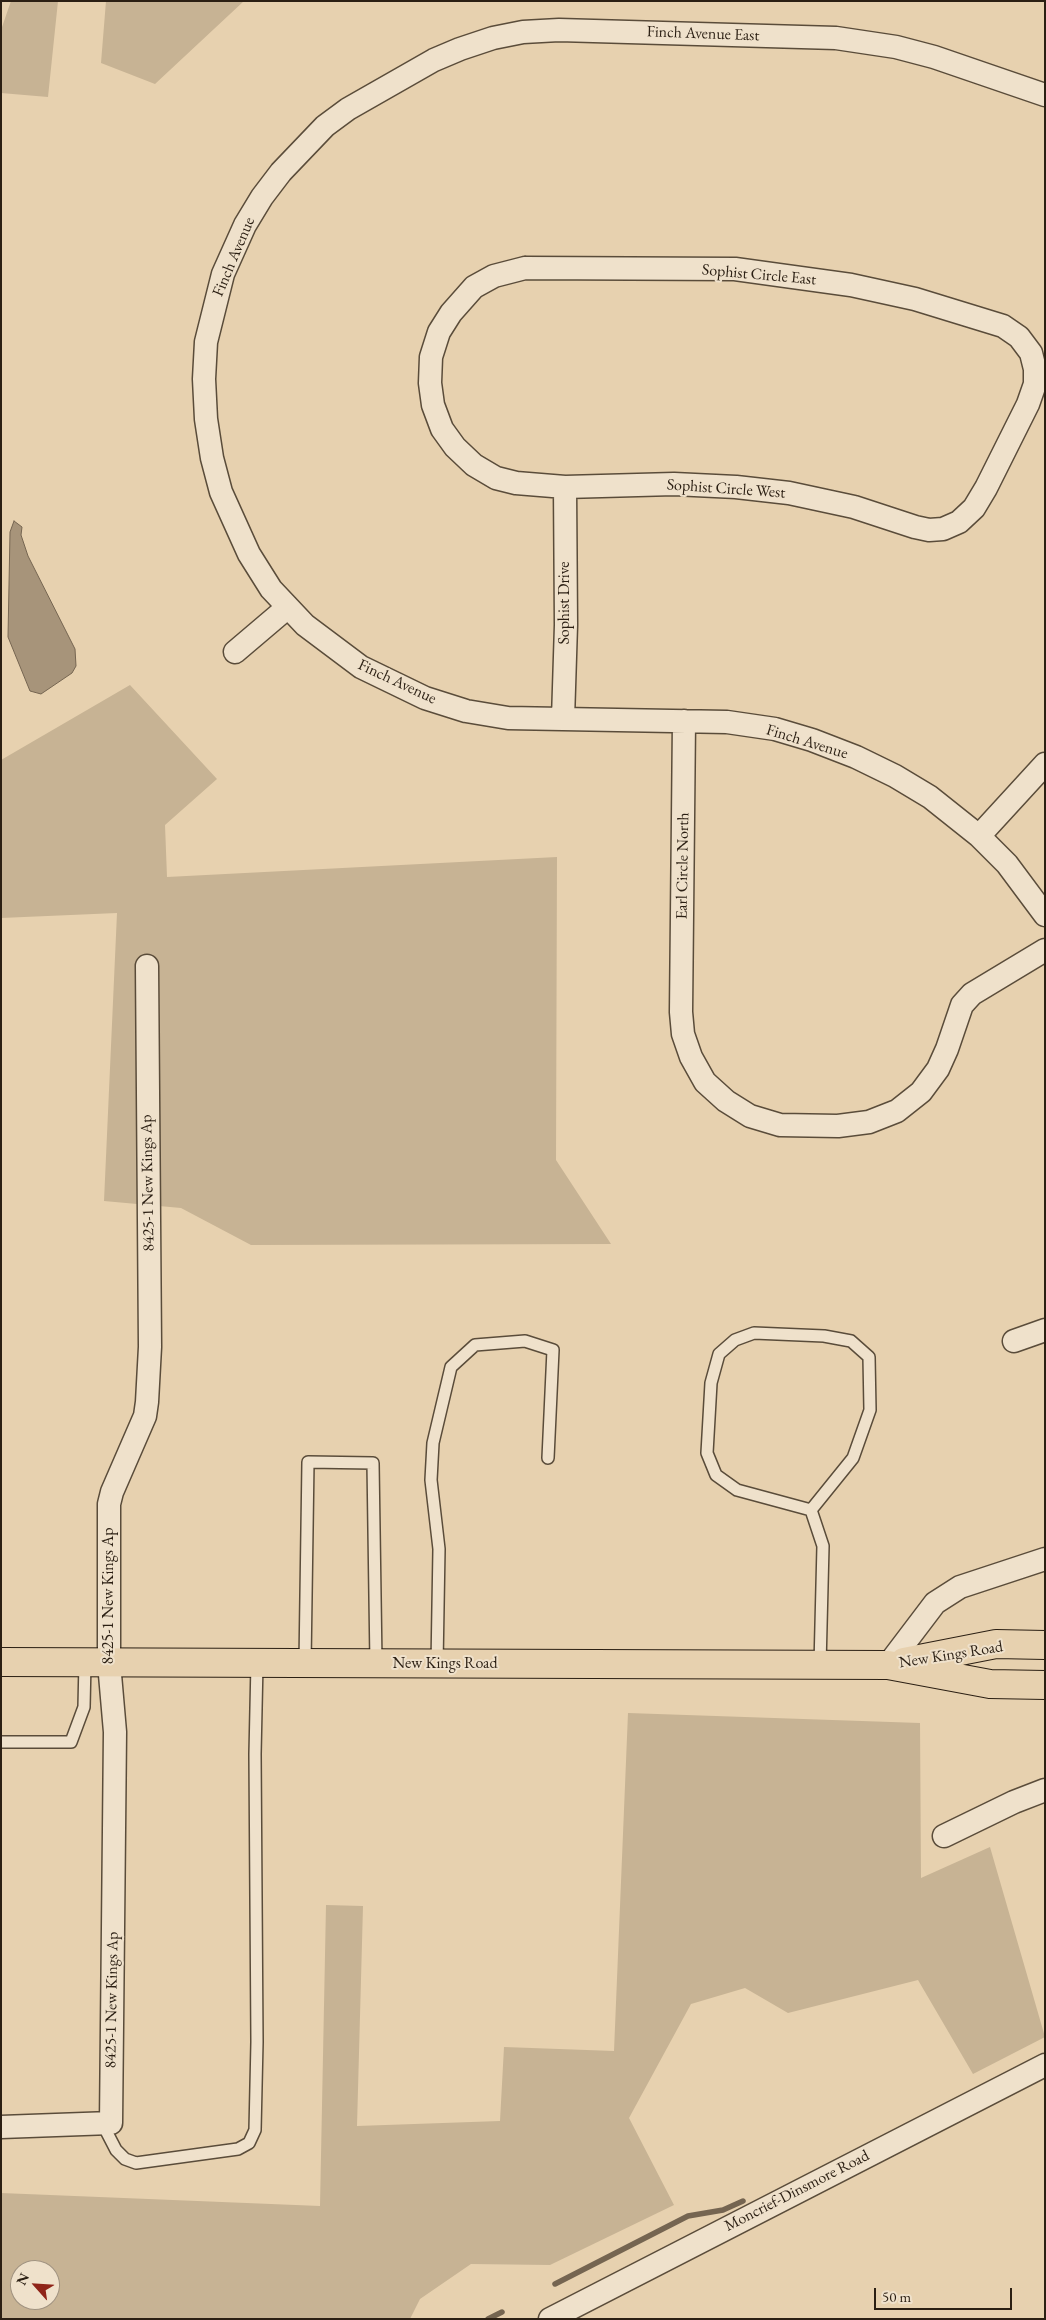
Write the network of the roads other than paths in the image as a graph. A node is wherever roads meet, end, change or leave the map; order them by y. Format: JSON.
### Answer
{"nodes":[{"id":1,"x":1045,"y":94,"type":"edge"},
{"id":2,"x":367,"y":98,"type":"joint"},
{"id":3,"x":474,"y":287,"type":"joint"},
{"id":4,"x":565,"y":487,"type":"junction"},
{"id":5,"x":943,"y":529,"type":"joint"},
{"id":6,"x":288,"y":608,"type":"junction"},
{"id":7,"x":235,"y":652,"type":"dead end"},
{"id":8,"x":563,"y":719,"type":"junction"},
{"id":9,"x":684,"y":721,"type":"junction"},
{"id":10,"x":1045,"y":764,"type":"edge"},
{"id":11,"x":979,"y":836,"type":"junction"},
{"id":12,"x":1045,"y":916,"type":"edge"},
{"id":13,"x":1045,"y":950,"type":"edge"},
{"id":14,"x":147,"y":966,"type":"dead end"},
{"id":15,"x":1045,"y":1330,"type":"edge"},
{"id":16,"x":1014,"y":1341,"type":"dead end"},
{"id":17,"x":548,"y":1458,"type":"dead end"},
{"id":18,"x":811,"y":1510,"type":"junction"},
{"id":19,"x":1045,"y":1558,"type":"edge"},
{"id":20,"x":1045,"y":1645,"type":"edge"},
{"id":21,"x":1,"y":1662,"type":"edge"},
{"id":22,"x":97,"y":1662,"type":"junction"},
{"id":23,"x":257,"y":1663,"type":"junction"},
{"id":24,"x":306,"y":1663,"type":"junction"},
{"id":25,"x":376,"y":1663,"type":"junction"},
{"id":26,"x":437,"y":1664,"type":"junction"},
{"id":27,"x":820,"y":1665,"type":"junction"},
{"id":28,"x":888,"y":1665,"type":"junction"},
{"id":29,"x":1045,"y":1685,"type":"edge"},
{"id":30,"x":1,"y":1742,"type":"edge"},
{"id":31,"x":1045,"y":1790,"type":"edge"},
{"id":32,"x":944,"y":1836,"type":"dead end"},
{"id":33,"x":1045,"y":2065,"type":"edge"},
{"id":34,"x":102,"y":2123,"type":"junction"},
{"id":35,"x":1,"y":2127,"type":"edge"},
{"id":36,"x":550,"y":2319,"type":"edge"}],
"edges":[{"from":1,"to":2,"type":"street","name":"Finch Avenue East"},
{"from":2,"to":6,"type":"street","name":"Finch Avenue"},
{"from":3,"to":4,"type":"street","name":"Sophist Circle West"},
{"from":3,"to":5,"type":"street","name":"Sophist Circle East"},
{"from":4,"to":5,"type":"street","name":"Sophist Circle West"},
{"from":4,"to":8,"type":"street","name":"Sophist Drive"},
{"from":6,"to":7,"type":"street"},
{"from":6,"to":8,"type":"street","name":"Finch Avenue"},
{"from":8,"to":9,"type":"street","name":"Finch Avenue"},
{"from":9,"to":11,"type":"street","name":"Finch Avenue"},
{"from":9,"to":13,"type":"street","name":"Earl Circle North"},
{"from":10,"to":11,"type":"street"},
{"from":11,"to":12,"type":"street","name":"Finch Avenue"},
{"from":14,"to":22,"type":"street","name":"8425-1 New Kings Ap"},
{"from":15,"to":16,"type":"street"},
{"from":17,"to":26,"type":"lane"},
{"from":18,"to":18,"type":"lane"},
{"from":18,"to":27,"type":"lane"},
{"from":19,"to":28,"type":"street"},
{"from":20,"to":28,"type":"highway","name":"New Kings Road"},
{"from":21,"to":22,"type":"highway","name":"New Kings Road"},
{"from":22,"to":23,"type":"highway","name":"New Kings Road"},
{"from":22,"to":30,"type":"lane"},
{"from":22,"to":34,"type":"street","name":"8425-1 New Kings Ap"},
{"from":23,"to":24,"type":"highway","name":"New Kings Road"},
{"from":23,"to":34,"type":"lane"},
{"from":24,"to":25,"type":"highway","name":"New Kings Road"},
{"from":24,"to":25,"type":"lane"},
{"from":25,"to":26,"type":"highway","name":"New Kings Road"},
{"from":26,"to":27,"type":"highway","name":"New Kings Road"},
{"from":27,"to":28,"type":"highway","name":"New Kings Road"},
{"from":28,"to":29,"type":"highway","name":"New Kings Road"},
{"from":31,"to":32,"type":"street"},
{"from":33,"to":36,"type":"street","name":"Moncrief-Dinsmore Road"},
{"from":34,"to":35,"type":"street"}]}
